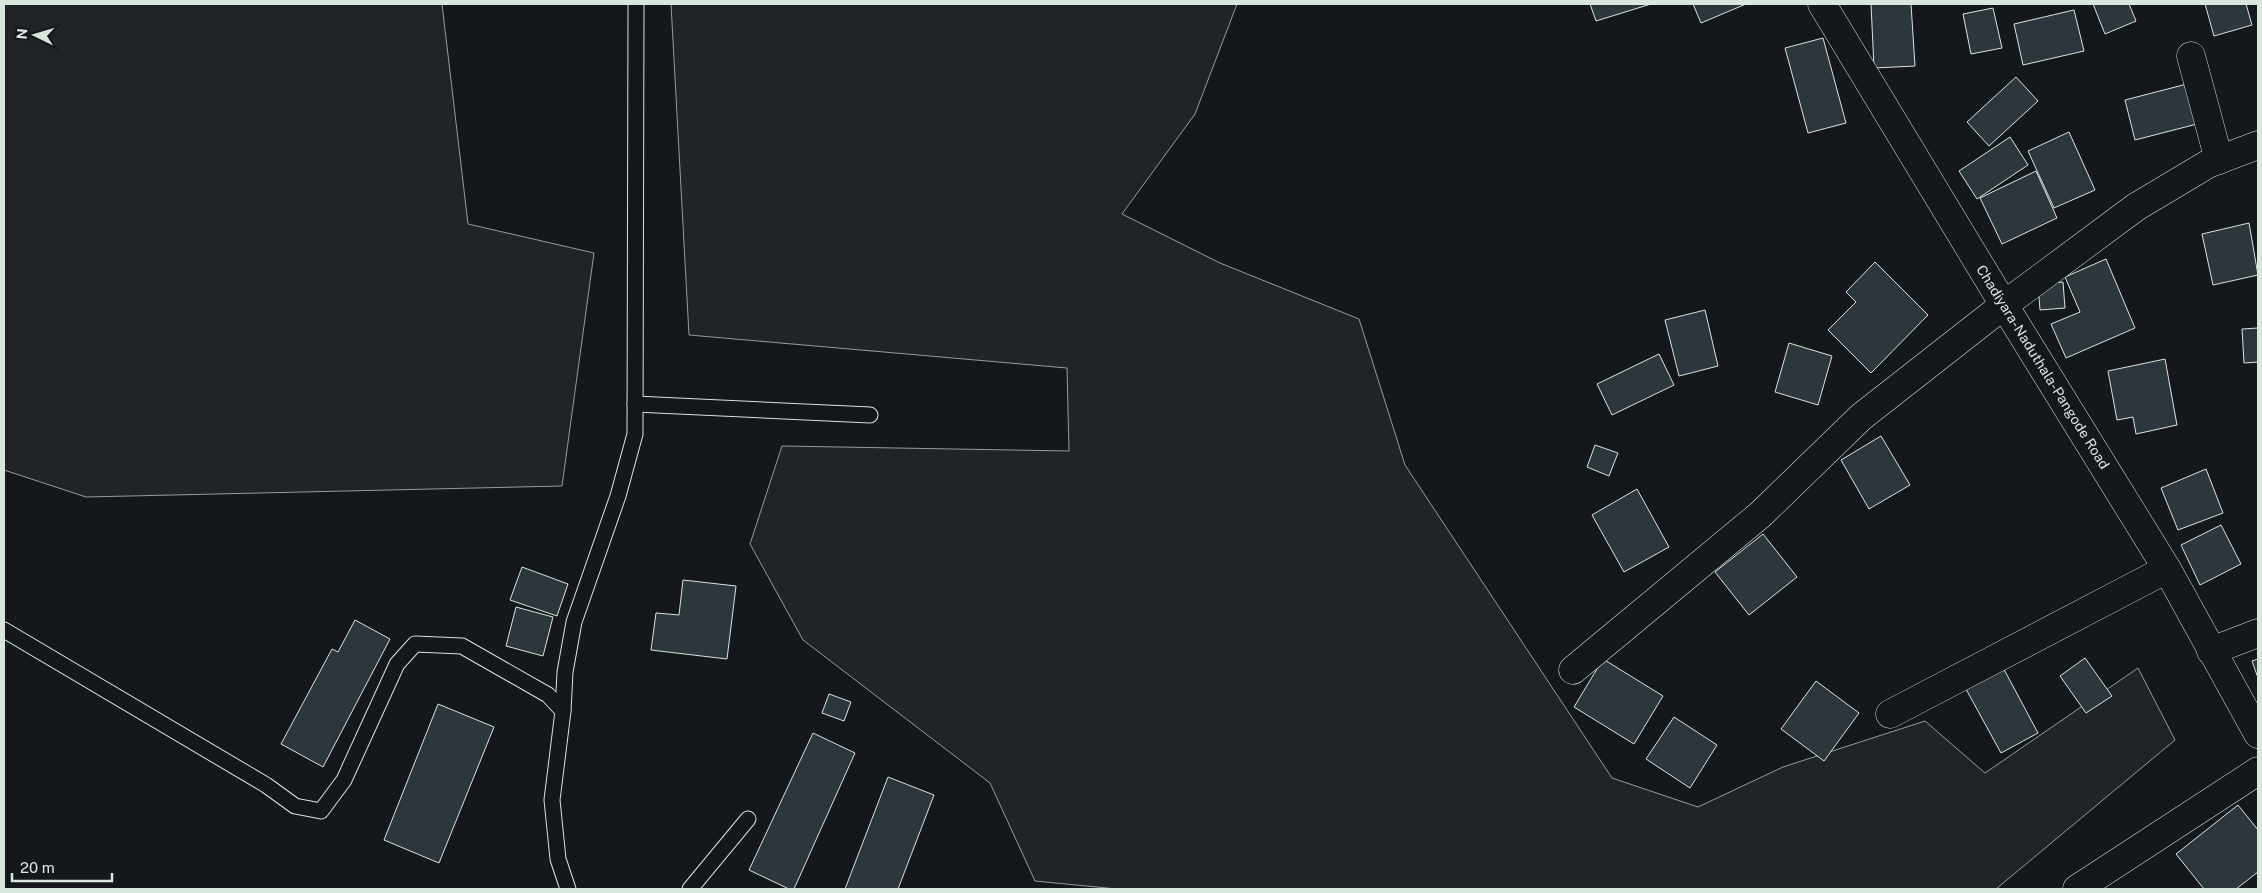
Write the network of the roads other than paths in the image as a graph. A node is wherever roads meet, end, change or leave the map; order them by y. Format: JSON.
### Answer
{"nodes":[{"id":1,"x":636,"y":4,"type":"edge"},
{"id":2,"x":1822,"y":4,"type":"edge"},
{"id":3,"x":2192,"y":56,"type":"dead end"},
{"id":4,"x":2258,"y":145,"type":"edge"},
{"id":5,"x":2219,"y":160,"type":"junction"},
{"id":6,"x":2004,"y":305,"type":"junction"},
{"id":7,"x":635,"y":404,"type":"junction"},
{"id":8,"x":870,"y":415,"type":"dead end"},
{"id":9,"x":2167,"y":569,"type":"junction"},
{"id":10,"x":4,"y":630,"type":"edge"},
{"id":11,"x":2258,"y":633,"type":"edge"},
{"id":12,"x":2211,"y":652,"type":"junction"},
{"id":13,"x":1573,"y":670,"type":"dead end"},
{"id":14,"x":563,"y":711,"type":"junction"},
{"id":15,"x":1890,"y":714,"type":"dead end"},
{"id":16,"x":2258,"y":734,"type":"edge"},
{"id":17,"x":2258,"y":771,"type":"edge"},
{"id":18,"x":748,"y":819,"type":"dead end"},
{"id":19,"x":568,"y":889,"type":"edge"},
{"id":20,"x":690,"y":889,"type":"edge"},
{"id":21,"x":2077,"y":889,"type":"edge"}],
"edges":[{"from":1,"to":7,"type":"lane"},
{"from":2,"to":6,"type":"street","name":"Chadiyara-Naduthala-Pangode Road"},
{"from":3,"to":5,"type":"street"},
{"from":4,"to":5,"type":"street"},
{"from":5,"to":6,"type":"street"},
{"from":6,"to":9,"type":"street","name":"Chadiyara-Naduthala-Pangode Road"},
{"from":6,"to":13,"type":"street"},
{"from":7,"to":8,"type":"lane"},
{"from":7,"to":14,"type":"lane"},
{"from":9,"to":12,"type":"street","name":"Chadiyara-Naduthala-Pangode Road"},
{"from":9,"to":15,"type":"street"},
{"from":10,"to":14,"type":"lane"},
{"from":11,"to":12,"type":"street"},
{"from":12,"to":16,"type":"street","name":"Chadiyara-Naduthala-Pangode Road"},
{"from":14,"to":19,"type":"lane"},
{"from":17,"to":21,"type":"street"},
{"from":18,"to":20,"type":"lane"}]}
